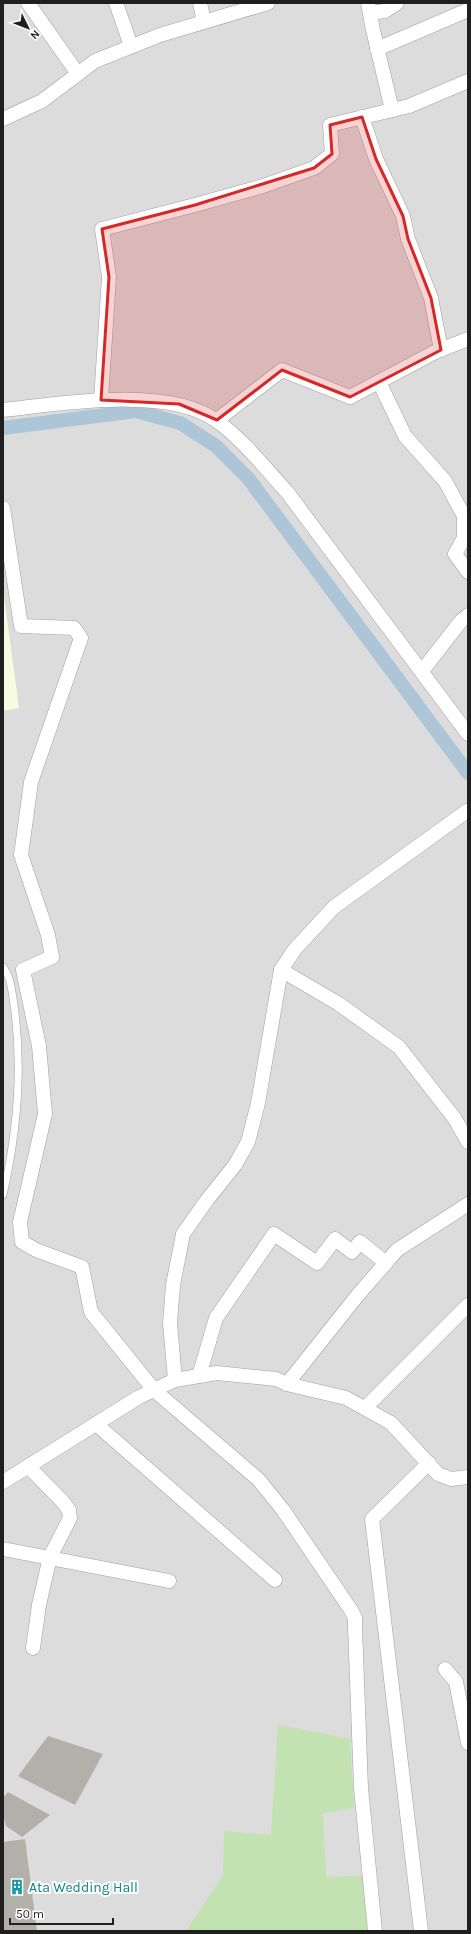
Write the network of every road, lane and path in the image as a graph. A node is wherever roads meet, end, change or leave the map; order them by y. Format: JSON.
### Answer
{"nodes":[{"id":1,"x":28,"y":3,"type":"edge"},
{"id":2,"x":116,"y":3,"type":"edge"},
{"id":3,"x":200,"y":3,"type":"edge"},
{"id":4,"x":268,"y":3,"type":"edge"},
{"id":5,"x":397,"y":3,"type":"edge"},
{"id":6,"x":369,"y":8,"type":"edge"},
{"id":7,"x":468,"y":10,"type":"edge"},
{"id":8,"x":204,"y":22,"type":"junction"},
{"id":9,"x":131,"y":46,"type":"junction"},
{"id":10,"x":377,"y":49,"type":"junction"},
{"id":11,"x":78,"y":74,"type":"junction"},
{"id":12,"x":468,"y":81,"type":"edge"},
{"id":13,"x":392,"y":110,"type":"junction"},
{"id":14,"x":362,"y":117,"type":"junction"},
{"id":15,"x":3,"y":119,"type":"edge"},
{"id":16,"x":468,"y":339,"type":"edge"},
{"id":17,"x":441,"y":350,"type":"junction"},
{"id":18,"x":379,"y":382,"type":"junction"},
{"id":19,"x":102,"y":400,"type":"junction"},
{"id":20,"x":3,"y":410,"type":"edge"},
{"id":21,"x":217,"y":420,"type":"junction"},
{"id":22,"x":3,"y":508,"type":"edge"},
{"id":23,"x":468,"y":572,"type":"edge"},
{"id":24,"x":468,"y":615,"type":"edge"},
{"id":25,"x":422,"y":672,"type":"junction"},
{"id":26,"x":468,"y":734,"type":"edge"},
{"id":27,"x":468,"y":813,"type":"edge"},
{"id":28,"x":3,"y":967,"type":"edge"},
{"id":29,"x":281,"y":970,"type":"junction"},
{"id":30,"x":468,"y":1142,"type":"edge"},
{"id":31,"x":3,"y":1195,"type":"edge"},
{"id":32,"x":468,"y":1204,"type":"edge"},
{"id":33,"x":386,"y":1263,"type":"junction"},
{"id":34,"x":468,"y":1304,"type":"edge"},
{"id":35,"x":199,"y":1376,"type":"junction"},
{"id":36,"x":175,"y":1380,"type":"junction"},
{"id":37,"x":287,"y":1384,"type":"junction"},
{"id":38,"x":154,"y":1390,"type":"junction"},
{"id":39,"x":365,"y":1408,"type":"junction"},
{"id":40,"x":96,"y":1424,"type":"junction"},
{"id":41,"x":429,"y":1463,"type":"junction"},
{"id":42,"x":28,"y":1466,"type":"junction"},
{"id":43,"x":468,"y":1477,"type":"edge"},
{"id":44,"x":3,"y":1482,"type":"edge"},
{"id":45,"x":3,"y":1549,"type":"edge"},
{"id":46,"x":50,"y":1557,"type":"junction"},
{"id":47,"x":275,"y":1580,"type":"dead end"},
{"id":48,"x":169,"y":1581,"type":"dead end"},
{"id":49,"x":34,"y":1648,"type":"dead end"},
{"id":50,"x":445,"y":1669,"type":"dead end"},
{"id":51,"x":468,"y":1743,"type":"edge"},
{"id":52,"x":375,"y":1931,"type":"edge"},
{"id":53,"x":421,"y":1931,"type":"edge"}],
"edges":[{"from":1,"to":11,"type":"street"},
{"from":2,"to":9,"type":"street"},
{"from":3,"to":8,"type":"street"},
{"from":4,"to":8,"type":"street"},
{"from":5,"to":6,"type":"street"},
{"from":6,"to":10,"type":"street"},
{"from":7,"to":10,"type":"street"},
{"from":8,"to":9,"type":"street"},
{"from":9,"to":11,"type":"street"},
{"from":10,"to":13,"type":"street"},
{"from":11,"to":15,"type":"street"},
{"from":12,"to":13,"type":"street"},
{"from":13,"to":14,"type":"street"},
{"from":14,"to":17,"type":"street"},
{"from":14,"to":19,"type":"street"},
{"from":16,"to":17,"type":"street"},
{"from":17,"to":18,"type":"street"},
{"from":18,"to":21,"type":"street"},
{"from":18,"to":23,"type":"street"},
{"from":19,"to":20,"type":"street"},
{"from":19,"to":21,"type":"street"},
{"from":21,"to":25,"type":"street"},
{"from":22,"to":38,"type":"street"},
{"from":24,"to":25,"type":"street"},
{"from":25,"to":26,"type":"street"},
{"from":27,"to":29,"type":"street"},
{"from":28,"to":31,"type":"lane"},
{"from":29,"to":30,"type":"street"},
{"from":29,"to":36,"type":"street"},
{"from":32,"to":33,"type":"street"},
{"from":33,"to":35,"type":"street"},
{"from":33,"to":37,"type":"street"},
{"from":34,"to":39,"type":"street"},
{"from":35,"to":36,"type":"street"},
{"from":35,"to":37,"type":"street"},
{"from":36,"to":38,"type":"street"},
{"from":37,"to":39,"type":"street"},
{"from":38,"to":40,"type":"street"},
{"from":38,"to":52,"type":"street"},
{"from":39,"to":41,"type":"street"},
{"from":40,"to":42,"type":"street"},
{"from":40,"to":47,"type":"street"},
{"from":41,"to":43,"type":"street"},
{"from":41,"to":53,"type":"street"},
{"from":42,"to":44,"type":"street"},
{"from":42,"to":46,"type":"street"},
{"from":45,"to":46,"type":"street"},
{"from":46,"to":48,"type":"street"},
{"from":46,"to":49,"type":"street"},
{"from":50,"to":51,"type":"street"}]}
